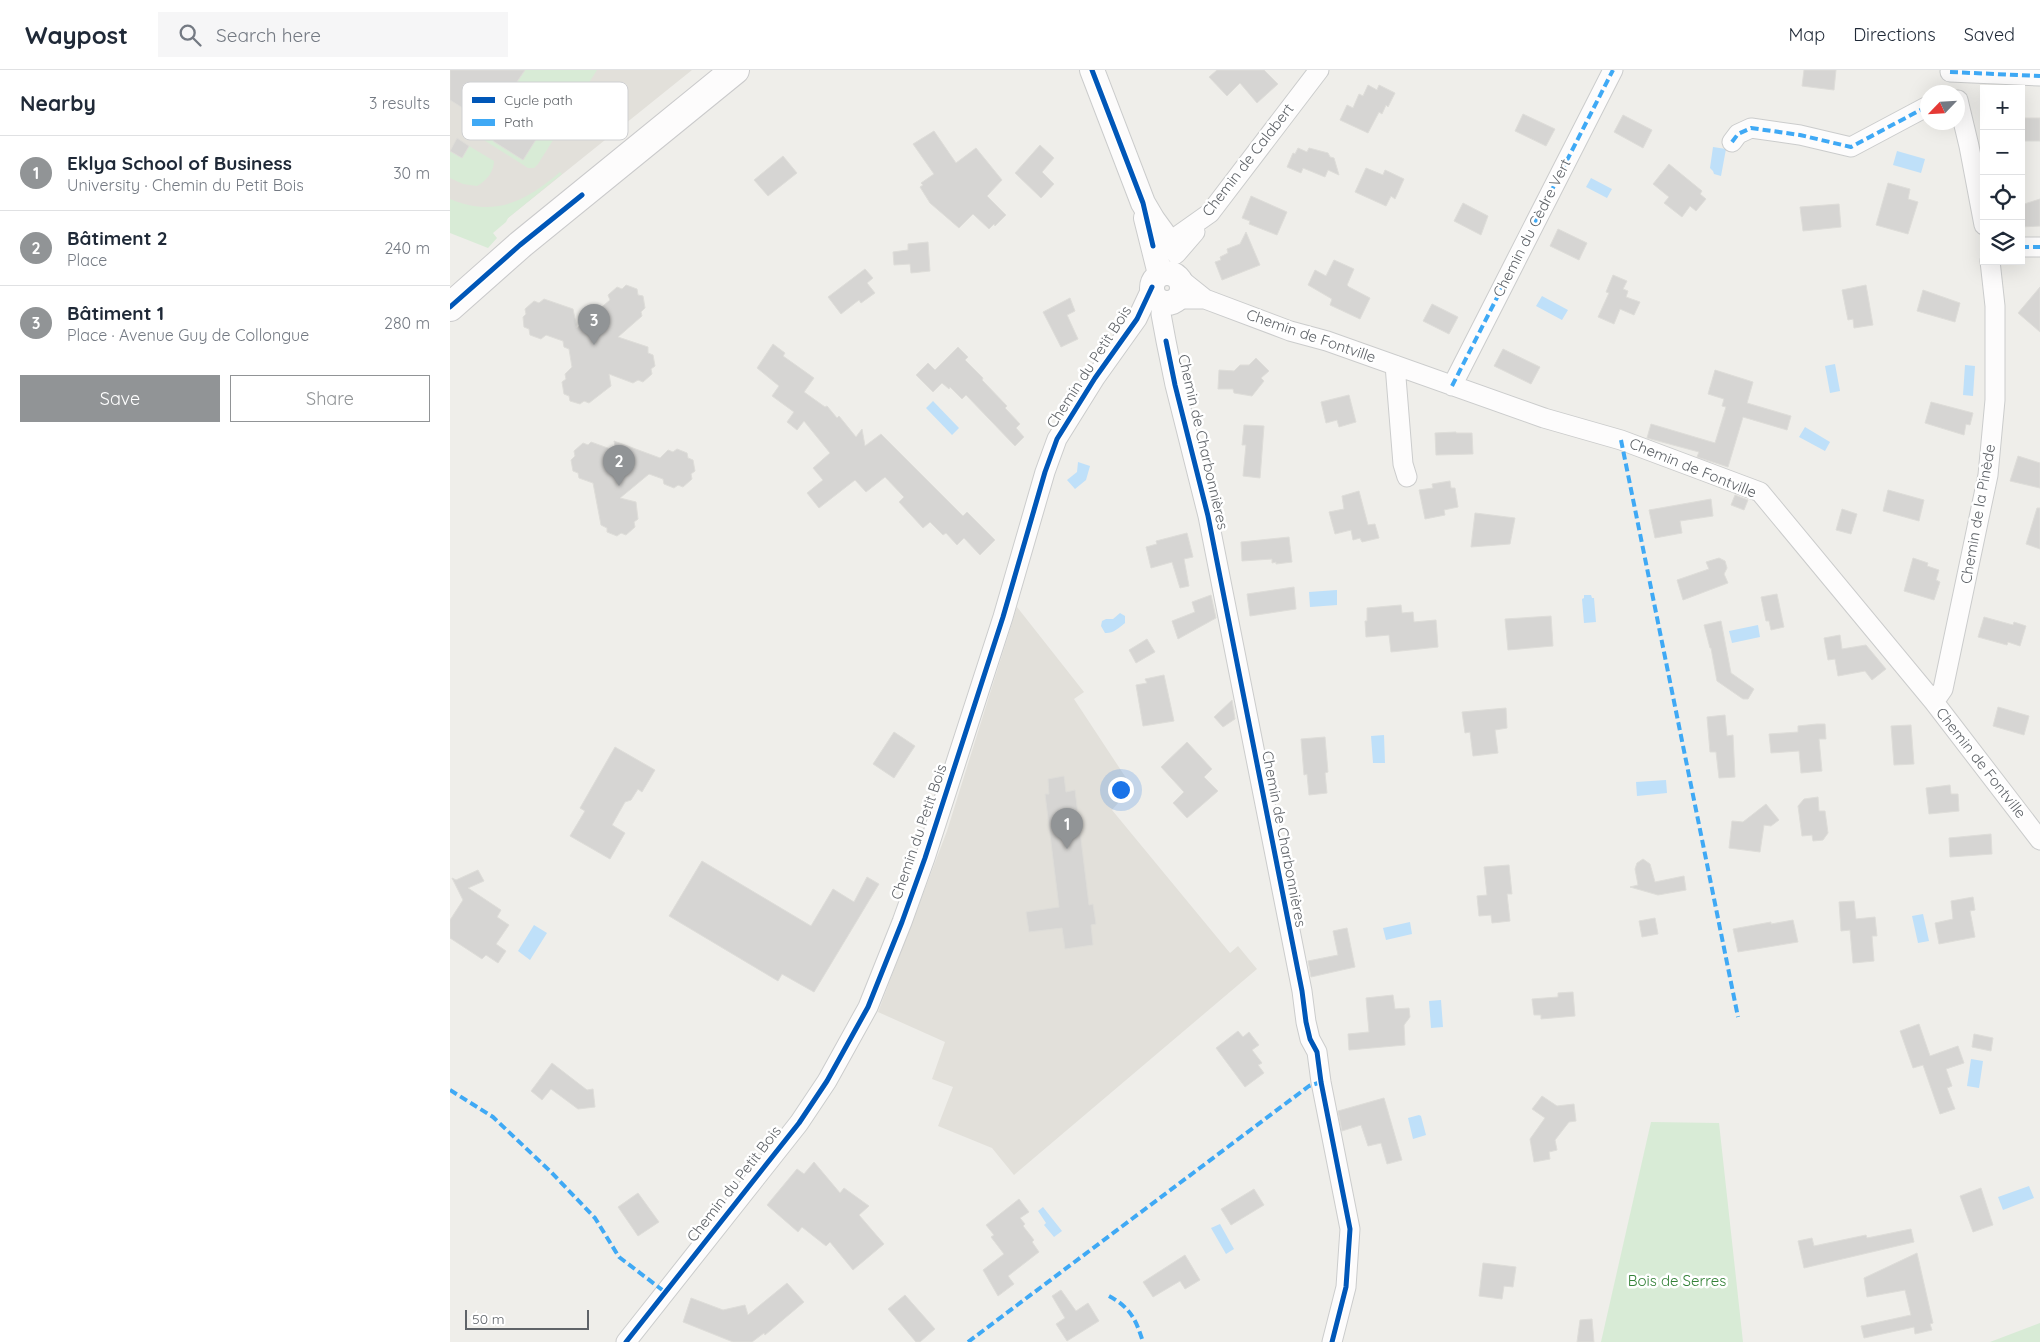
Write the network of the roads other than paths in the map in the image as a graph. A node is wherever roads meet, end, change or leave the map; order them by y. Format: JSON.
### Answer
{"nodes":[{"id":1,"x":735,"y":70,"type":"edge"},
{"id":2,"x":1092,"y":70,"type":"edge"},
{"id":3,"x":1319,"y":70,"type":"edge"},
{"id":4,"x":1613,"y":70,"type":"edge"},
{"id":5,"x":1950,"y":71,"type":"edge"},
{"id":6,"x":2040,"y":76,"type":"edge"},
{"id":7,"x":1953,"y":85,"type":"edge"},
{"id":8,"x":1920,"y":110,"type":"edge"},
{"id":9,"x":1965,"y":130,"type":"edge"},
{"id":10,"x":1732,"y":142,"type":"dead end"},
{"id":11,"x":1983,"y":220,"type":"edge"},
{"id":12,"x":2025,"y":247,"type":"edge"},
{"id":13,"x":2040,"y":247,"type":"edge"},
{"id":14,"x":1990,"y":265,"type":"edge"},
{"id":15,"x":1167,"y":278,"type":"junction"},
{"id":16,"x":450,"y":307,"type":"edge"},
{"id":17,"x":1394,"y":365,"type":"junction"},
{"id":18,"x":1452,"y":386,"type":"junction"},
{"id":19,"x":1407,"y":477,"type":"dead end"},
{"id":20,"x":1934,"y":702,"type":"junction"},
{"id":21,"x":2040,"y":840,"type":"edge"},
{"id":22,"x":626,"y":1342,"type":"edge"},
{"id":23,"x":1332,"y":1342,"type":"edge"}],
"edges":[{"from":1,"to":16,"type":"main road"},
{"from":2,"to":15,"type":"street"},
{"from":3,"to":15,"type":"street","name":"Chemin de Calabert"},
{"from":4,"to":18,"type":"street","name":"Chemin du Cèdre Vert"},
{"from":5,"to":6,"type":"street"},
{"from":5,"to":7,"type":"street"},
{"from":8,"to":10,"type":"street"},
{"from":9,"to":11,"type":"street"},
{"from":12,"to":13,"type":"street"},
{"from":14,"to":20,"type":"street","name":"Chemin de la Pinède"},
{"from":15,"to":17,"type":"street","name":"Chemin de Fontville"},
{"from":15,"to":22,"type":"street","name":"Chemin du Petit Bois"},
{"from":15,"to":23,"type":"street","name":"Chemin de Charbonnières"},
{"from":17,"to":18,"type":"street","name":"Chemin de Fontville"},
{"from":17,"to":19,"type":"street"},
{"from":18,"to":20,"type":"street","name":"Chemin de Fontville"},
{"from":20,"to":21,"type":"street","name":"Chemin de Fontville"}]}
